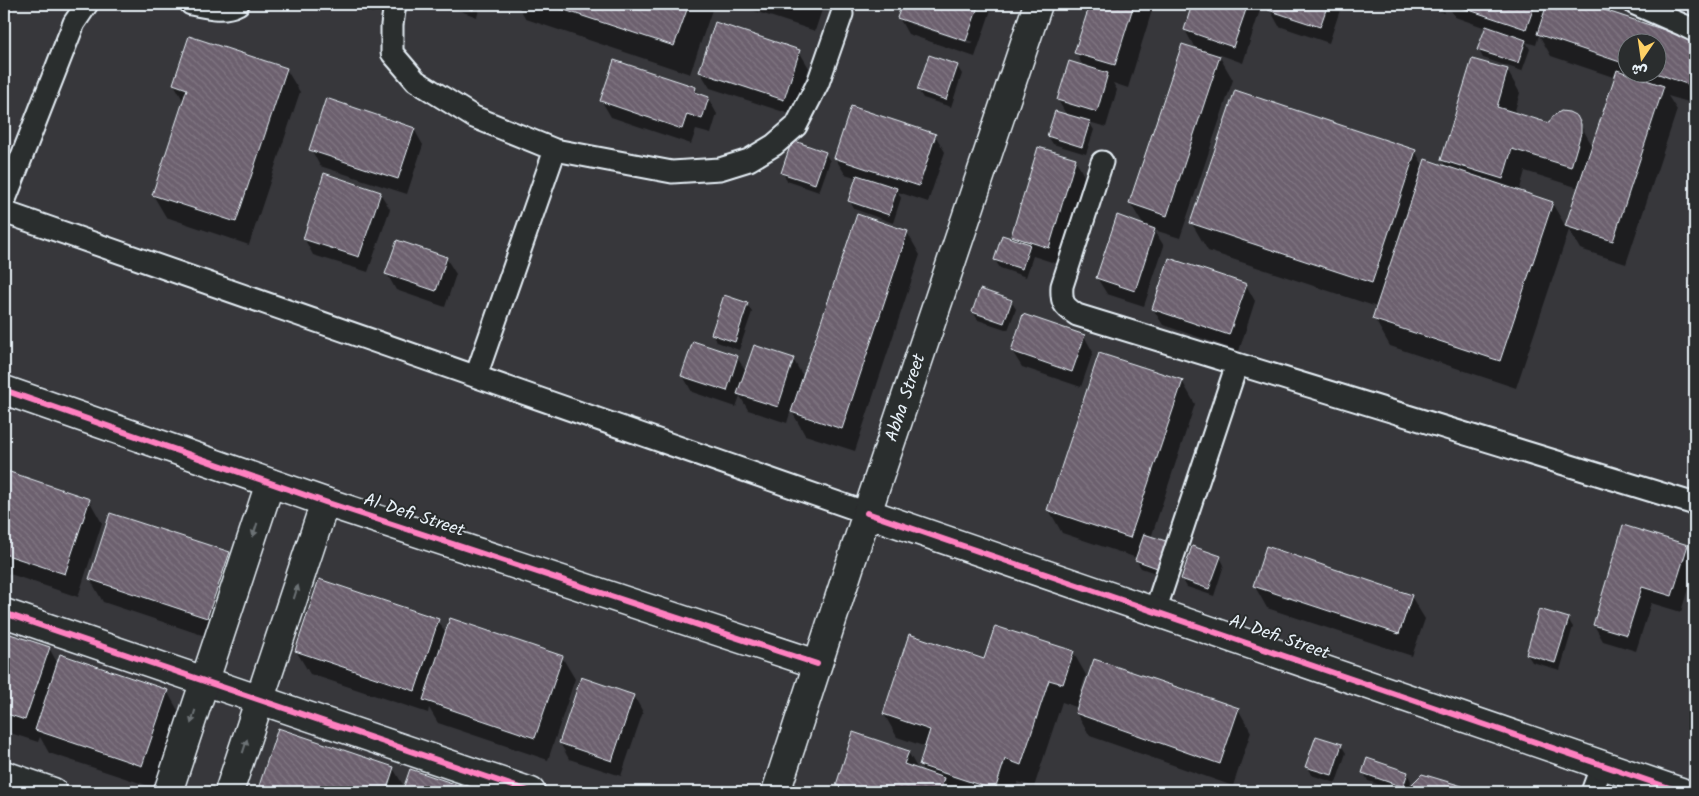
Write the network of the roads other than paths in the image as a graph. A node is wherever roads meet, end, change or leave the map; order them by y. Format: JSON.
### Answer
{"nodes":[{"id":1,"x":87,"y":4,"type":"edge"},
{"id":2,"x":190,"y":4,"type":"edge"},
{"id":3,"x":238,"y":4,"type":"edge"},
{"id":4,"x":395,"y":4,"type":"edge"},
{"id":5,"x":1038,"y":4,"type":"edge"},
{"id":6,"x":1635,"y":4,"type":"edge"},
{"id":7,"x":842,"y":14,"type":"dead end"},
{"id":8,"x":1695,"y":32,"type":"edge"},
{"id":9,"x":555,"y":150,"type":"junction"},
{"id":10,"x":1102,"y":162,"type":"dead end"},
{"id":11,"x":4,"y":202,"type":"edge"},
{"id":12,"x":4,"y":212,"type":"edge"},
{"id":13,"x":1237,"y":364,"type":"junction"},
{"id":14,"x":476,"y":376,"type":"junction"},
{"id":15,"x":4,"y":390,"type":"edge"},
{"id":16,"x":270,"y":483,"type":"junction"},
{"id":17,"x":325,"y":502,"type":"junction"},
{"id":18,"x":1695,"y":504,"type":"edge"},
{"id":19,"x":867,"y":513,"type":"junction"},
{"id":20,"x":1155,"y":611,"type":"junction"},
{"id":21,"x":4,"y":613,"type":"edge"},
{"id":22,"x":817,"y":664,"type":"junction"},
{"id":23,"x":204,"y":681,"type":"junction"},
{"id":24,"x":260,"y":700,"type":"junction"},
{"id":25,"x":1602,"y":765,"type":"junction"},
{"id":26,"x":4,"y":775,"type":"edge"},
{"id":27,"x":53,"y":792,"type":"edge"},
{"id":28,"x":168,"y":792,"type":"edge"},
{"id":29,"x":229,"y":792,"type":"edge"},
{"id":30,"x":531,"y":792,"type":"edge"},
{"id":31,"x":776,"y":792,"type":"edge"},
{"id":32,"x":1592,"y":792,"type":"edge"},
{"id":33,"x":1681,"y":792,"type":"edge"}],
"edges":[{"from":1,"to":11,"type":"lane"},
{"from":2,"to":3,"type":"lane"},
{"from":4,"to":9,"type":"lane"},
{"from":5,"to":19,"type":"street","name":"Abha Street"},
{"from":6,"to":8,"type":"lane"},
{"from":7,"to":9,"type":"lane"},
{"from":9,"to":14,"type":"lane"},
{"from":10,"to":13,"type":"lane"},
{"from":12,"to":14,"type":"lane"},
{"from":13,"to":18,"type":"lane"},
{"from":13,"to":20,"type":"lane"},
{"from":14,"to":19,"type":"lane"},
{"from":15,"to":16,"type":"street","name":"Al Defi Street"},
{"from":16,"to":17,"type":"street","name":"Al Defi Street"},
{"from":16,"to":23,"type":"street","one_way":true},
{"from":17,"to":22,"type":"street","name":"Al Defi Street"},
{"from":24,"to":17,"type":"street","one_way":true},
{"from":19,"to":20,"type":"street","name":"Al Defi Street"},
{"from":19,"to":22,"type":"street","name":"Abha Street"},
{"from":20,"to":25,"type":"street","name":"Al Defi Street"},
{"from":21,"to":23,"type":"street"},
{"from":22,"to":31,"type":"street","name":"Abha Street"},
{"from":23,"to":24,"type":"street"},
{"from":23,"to":28,"type":"street","one_way":true},
{"from":29,"to":24,"type":"street","one_way":true},
{"from":24,"to":30,"type":"street"},
{"from":25,"to":32,"type":"lane"},
{"from":25,"to":33,"type":"street","name":"Al Defi Street"},
{"from":26,"to":27,"type":"street"}]}
